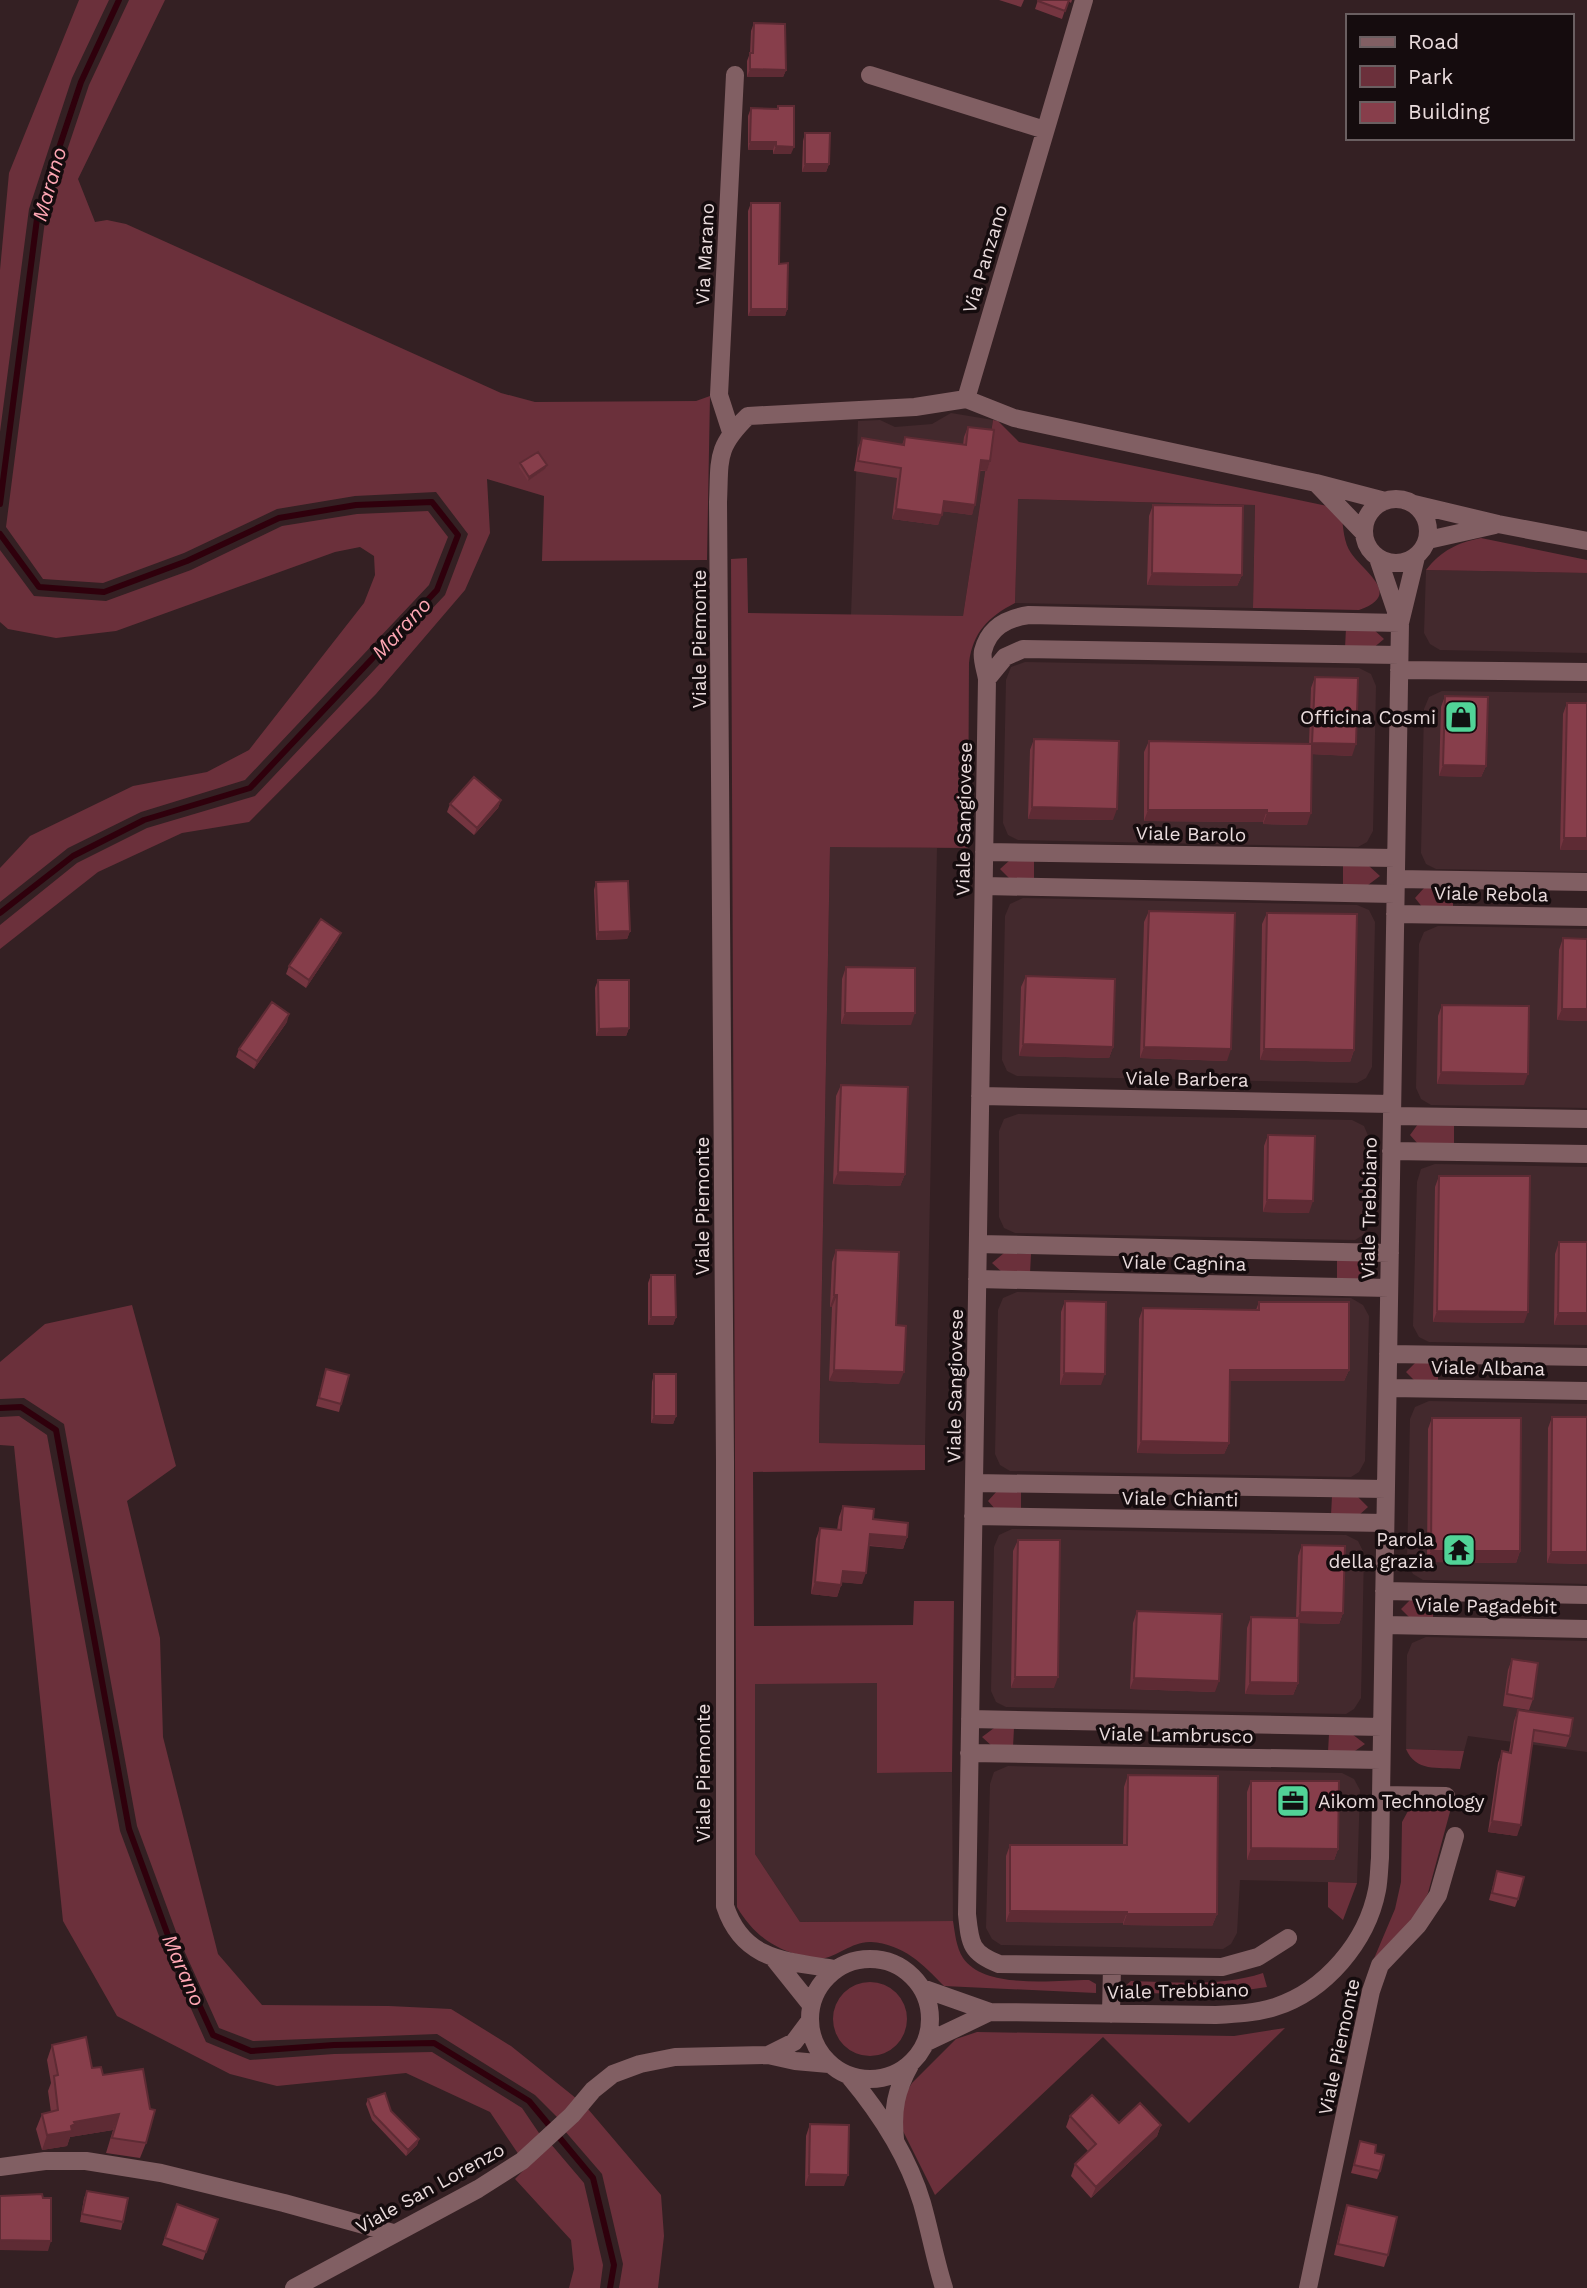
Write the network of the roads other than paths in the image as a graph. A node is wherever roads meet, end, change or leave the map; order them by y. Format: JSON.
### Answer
{"nodes":[{"id":1,"x":1084,"y":0,"type":"edge"},
{"id":2,"x":735,"y":75,"type":"dead end"},
{"id":3,"x":870,"y":75,"type":"dead end"},
{"id":4,"x":1045,"y":130,"type":"junction"},
{"id":5,"x":965,"y":399,"type":"junction"},
{"id":6,"x":731,"y":432,"type":"junction"},
{"id":7,"x":1316,"y":483,"type":"junction"},
{"id":8,"x":1385,"y":501,"type":"junction"},
{"id":9,"x":1414,"y":504,"type":"junction"},
{"id":10,"x":1498,"y":524,"type":"junction"},
{"id":11,"x":1364,"y":533,"type":"junction"},
{"id":12,"x":1428,"y":540,"type":"junction"},
{"id":13,"x":1587,"y":541,"type":"edge"},
{"id":14,"x":1416,"y":557,"type":"junction"},
{"id":15,"x":1378,"y":558,"type":"junction"},
{"id":16,"x":1400,"y":623,"type":"junction"},
{"id":17,"x":1399,"y":663,"type":"junction"},
{"id":18,"x":1587,"y":673,"type":"edge"},
{"id":19,"x":987,"y":679,"type":"junction"},
{"id":20,"x":984,"y":852,"type":"junction"},
{"id":21,"x":1396,"y":858,"type":"junction"},
{"id":22,"x":1587,"y":882,"type":"edge"},
{"id":23,"x":984,"y":886,"type":"junction"},
{"id":24,"x":1396,"y":886,"type":"junction"},
{"id":25,"x":1395,"y":914,"type":"junction"},
{"id":26,"x":1587,"y":917,"type":"edge"},
{"id":27,"x":980,"y":1096,"type":"junction"},
{"id":28,"x":1392,"y":1110,"type":"junction"},
{"id":29,"x":1587,"y":1119,"type":"edge"},
{"id":30,"x":1391,"y":1151,"type":"junction"},
{"id":31,"x":1587,"y":1154,"type":"edge"},
{"id":32,"x":978,"y":1244,"type":"junction"},
{"id":33,"x":1390,"y":1253,"type":"junction"},
{"id":34,"x":977,"y":1279,"type":"junction"},
{"id":35,"x":1389,"y":1288,"type":"junction"},
{"id":36,"x":1388,"y":1354,"type":"junction"},
{"id":37,"x":1587,"y":1357,"type":"edge"},
{"id":38,"x":1388,"y":1388,"type":"junction"},
{"id":39,"x":1587,"y":1391,"type":"edge"},
{"id":40,"x":974,"y":1483,"type":"junction"},
{"id":41,"x":1386,"y":1489,"type":"junction"},
{"id":42,"x":973,"y":1516,"type":"junction"},
{"id":43,"x":1385,"y":1523,"type":"junction"},
{"id":44,"x":1384,"y":1591,"type":"junction"},
{"id":45,"x":1587,"y":1595,"type":"edge"},
{"id":46,"x":1384,"y":1625,"type":"junction"},
{"id":47,"x":1587,"y":1629,"type":"edge"},
{"id":48,"x":970,"y":1719,"type":"junction"},
{"id":49,"x":1382,"y":1727,"type":"junction"},
{"id":50,"x":970,"y":1753,"type":"junction"},
{"id":51,"x":1381,"y":1760,"type":"junction"},
{"id":52,"x":1381,"y":1794,"type":"junction"},
{"id":53,"x":1446,"y":1796,"type":"dead end"},
{"id":54,"x":1455,"y":1836,"type":"dead end"},
{"id":55,"x":1288,"y":1938,"type":"dead end"},
{"id":56,"x":775,"y":1960,"type":"junction"},
{"id":57,"x":1112,"y":1966,"type":"junction"},
{"id":58,"x":835,"y":1969,"type":"junction"},
{"id":59,"x":922,"y":1988,"type":"junction"},
{"id":60,"x":990,"y":2012,"type":"junction"},
{"id":61,"x":810,"y":2013,"type":"junction"},
{"id":62,"x":1111,"y":2014,"type":"junction"},
{"id":63,"x":925,"y":2043,"type":"junction"},
{"id":64,"x":768,"y":2055,"type":"junction"},
{"id":65,"x":912,"y":2062,"type":"junction"},
{"id":66,"x":829,"y":2064,"type":"junction"},
{"id":67,"x":849,"y":2076,"type":"junction"},
{"id":68,"x":895,"y":2139,"type":"junction"},
{"id":69,"x":0,"y":2167,"type":"edge"},
{"id":70,"x":393,"y":2233,"type":"junction"},
{"id":71,"x":294,"y":2288,"type":"edge"},
{"id":72,"x":944,"y":2288,"type":"edge"},
{"id":73,"x":1308,"y":2288,"type":"edge"}],
"edges":[{"from":1,"to":4,"type":"street","name":"Via Panzano"},
{"from":2,"to":6,"type":"street","name":"Via Marano"},
{"from":3,"to":4,"type":"street"},
{"from":4,"to":5,"type":"street","name":"Via Panzano"},
{"from":5,"to":6,"type":"street"},
{"from":5,"to":7,"type":"street"},
{"from":6,"to":56,"type":"street","name":"Viale Piemonte"},
{"from":7,"to":8,"type":"street"},
{"from":7,"to":11,"type":"street"},
{"from":8,"to":9,"type":"street"},
{"from":8,"to":11,"type":"street"},
{"from":9,"to":10,"type":"street"},
{"from":9,"to":12,"type":"street"},
{"from":10,"to":12,"type":"street"},
{"from":10,"to":13,"type":"street"},
{"from":11,"to":15,"type":"street"},
{"from":12,"to":14,"type":"street"},
{"from":14,"to":15,"type":"street"},
{"from":14,"to":16,"type":"street","name":"Viale Trebbiano"},
{"from":15,"to":16,"type":"street","name":"Viale Trebbiano"},
{"from":16,"to":17,"type":"street","name":"Viale Trebbiano"},
{"from":16,"to":19,"type":"street","name":"Viale Sangiovese"},
{"from":17,"to":18,"type":"street"},
{"from":17,"to":19,"type":"street"},
{"from":17,"to":21,"type":"street","name":"Viale Trebbiano"},
{"from":19,"to":20,"type":"street","name":"Viale Sangiovese"},
{"from":20,"to":21,"type":"street","name":"Viale Barolo"},
{"from":20,"to":23,"type":"street","name":"Viale Sangiovese"},
{"from":21,"to":24,"type":"street","name":"Viale Trebbiano"},
{"from":22,"to":24,"type":"street","name":"Viale Rebola"},
{"from":23,"to":24,"type":"street"},
{"from":23,"to":27,"type":"street","name":"Viale Sangiovese"},
{"from":24,"to":25,"type":"street","name":"Viale Trebbiano"},
{"from":25,"to":26,"type":"street","name":"Viale Rebola"},
{"from":25,"to":28,"type":"street","name":"Viale Trebbiano"},
{"from":27,"to":28,"type":"street","name":"Viale Barbera"},
{"from":27,"to":32,"type":"street","name":"Viale Sangiovese"},
{"from":28,"to":29,"type":"street"},
{"from":28,"to":30,"type":"street","name":"Viale Trebbiano"},
{"from":30,"to":31,"type":"street"},
{"from":30,"to":33,"type":"street","name":"Viale Trebbiano"},
{"from":32,"to":33,"type":"street","name":"Viale Cagnina"},
{"from":32,"to":34,"type":"street","name":"Viale Sangiovese"},
{"from":33,"to":35,"type":"street","name":"Viale Trebbiano"},
{"from":34,"to":35,"type":"street","name":"Viale Cagnina"},
{"from":34,"to":40,"type":"street","name":"Viale Sangiovese"},
{"from":35,"to":36,"type":"street","name":"Viale Trebbiano"},
{"from":36,"to":37,"type":"street","name":"Viale Albana"},
{"from":36,"to":38,"type":"street","name":"Viale Trebbiano"},
{"from":38,"to":39,"type":"street","name":"Viale Albana"},
{"from":38,"to":41,"type":"street","name":"Viale Trebbiano"},
{"from":40,"to":41,"type":"street","name":"Viale Chianti"},
{"from":40,"to":42,"type":"street","name":"Viale Sangiovese"},
{"from":41,"to":43,"type":"street","name":"Viale Trebbiano"},
{"from":42,"to":43,"type":"street","name":"Viale Chianti"},
{"from":42,"to":48,"type":"street","name":"Viale Sangiovese"},
{"from":43,"to":44,"type":"street","name":"Viale Trebbiano"},
{"from":44,"to":45,"type":"street","name":"Viale Pagadebit"},
{"from":44,"to":46,"type":"street","name":"Viale Trebbiano"},
{"from":46,"to":47,"type":"street","name":"Viale Pagadebit"},
{"from":46,"to":49,"type":"street","name":"Viale Trebbiano"},
{"from":48,"to":49,"type":"street","name":"Viale Lambrusco"},
{"from":48,"to":50,"type":"street","name":"Viale Sangiovese"},
{"from":49,"to":51,"type":"street","name":"Viale Trebbiano"},
{"from":50,"to":51,"type":"street","name":"Viale Lambrusco"},
{"from":50,"to":57,"type":"street","name":"Viale Sangiovese"},
{"from":51,"to":52,"type":"street","name":"Viale Trebbiano"},
{"from":52,"to":53,"type":"street"},
{"from":52,"to":62,"type":"street","name":"Viale Trebbiano"},
{"from":54,"to":73,"type":"street","name":"Viale Piemonte"},
{"from":55,"to":57,"type":"street","name":"Viale Sangiovese"},
{"from":56,"to":58,"type":"street","name":"Viale Piemonte"},
{"from":56,"to":61,"type":"street","name":"Viale Piemonte"},
{"from":57,"to":62,"type":"street"},
{"from":58,"to":59,"type":"street"},
{"from":58,"to":61,"type":"street"},
{"from":59,"to":60,"type":"street","name":"Viale Trebbiano"},
{"from":59,"to":63,"type":"street"},
{"from":60,"to":62,"type":"street","name":"Viale Trebbiano"},
{"from":60,"to":63,"type":"street","name":"Viale Trebbiano"},
{"from":61,"to":64,"type":"street","name":"Viale San Lorenzo"},
{"from":61,"to":66,"type":"street"},
{"from":63,"to":65,"type":"street"},
{"from":64,"to":66,"type":"street","name":"Viale San Lorenzo"},
{"from":64,"to":70,"type":"street","name":"Viale San Lorenzo"},
{"from":65,"to":67,"type":"street"},
{"from":65,"to":68,"type":"street"},
{"from":66,"to":67,"type":"street"},
{"from":67,"to":68,"type":"street"},
{"from":68,"to":72,"type":"street"},
{"from":69,"to":70,"type":"street"},
{"from":70,"to":71,"type":"street","name":"Viale San Lorenzo"}]}
